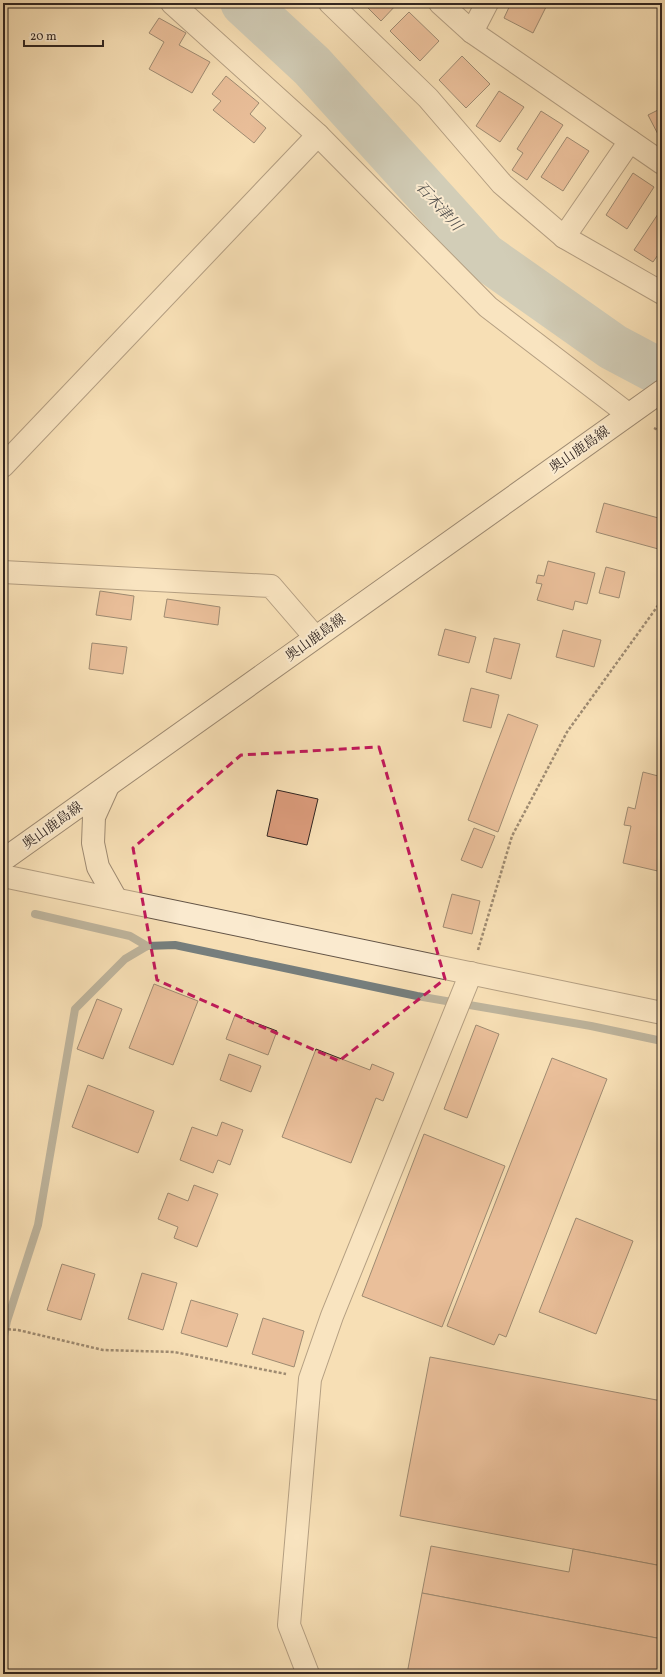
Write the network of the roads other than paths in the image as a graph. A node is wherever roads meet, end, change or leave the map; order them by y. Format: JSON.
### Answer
{"nodes":[{"id":1,"x":172,"y":3,"type":"edge"},
{"id":2,"x":330,"y":3,"type":"edge"},
{"id":3,"x":440,"y":3,"type":"edge"},
{"id":4,"x":487,"y":3,"type":"edge"},
{"id":5,"x":472,"y":32,"type":"junction"},
{"id":6,"x":318,"y":135,"type":"junction"},
{"id":7,"x":630,"y":141,"type":"junction"},
{"id":8,"x":662,"y":163,"type":"edge"},
{"id":9,"x":564,"y":237,"type":"junction"},
{"id":10,"x":662,"y":293,"type":"edge"},
{"id":11,"x":662,"y":390,"type":"edge"},
{"id":12,"x":628,"y":414,"type":"junction"},
{"id":13,"x":3,"y":466,"type":"edge"},
{"id":14,"x":3,"y":572,"type":"edge"},
{"id":15,"x":315,"y":637,"type":"junction"},
{"id":16,"x":108,"y":785,"type":"junction"},
{"id":17,"x":3,"y":860,"type":"edge"},
{"id":18,"x":3,"y":876,"type":"edge"},
{"id":19,"x":116,"y":899,"type":"junction"},
{"id":20,"x":471,"y":973,"type":"junction"},
{"id":21,"x":662,"y":1013,"type":"edge"},
{"id":22,"x":308,"y":1674,"type":"edge"}],
"edges":[{"from":1,"to":6,"type":"street"},
{"from":2,"to":9,"type":"street"},
{"from":3,"to":5,"type":"street"},
{"from":4,"to":5,"type":"street"},
{"from":5,"to":7,"type":"street"},
{"from":6,"to":12,"type":"street"},
{"from":6,"to":13,"type":"street"},
{"from":7,"to":8,"type":"street"},
{"from":7,"to":9,"type":"street"},
{"from":9,"to":10,"type":"street"},
{"from":11,"to":12,"type":"street","name":"奥山鹿島線"},
{"from":12,"to":15,"type":"street","name":"奥山鹿島線"},
{"from":14,"to":15,"type":"street"},
{"from":15,"to":16,"type":"street","name":"奥山鹿島線"},
{"from":16,"to":17,"type":"street","name":"奥山鹿島線"},
{"from":16,"to":19,"type":"street"},
{"from":18,"to":19,"type":"street"},
{"from":19,"to":20,"type":"street"},
{"from":20,"to":21,"type":"street"},
{"from":20,"to":22,"type":"street"}]}
